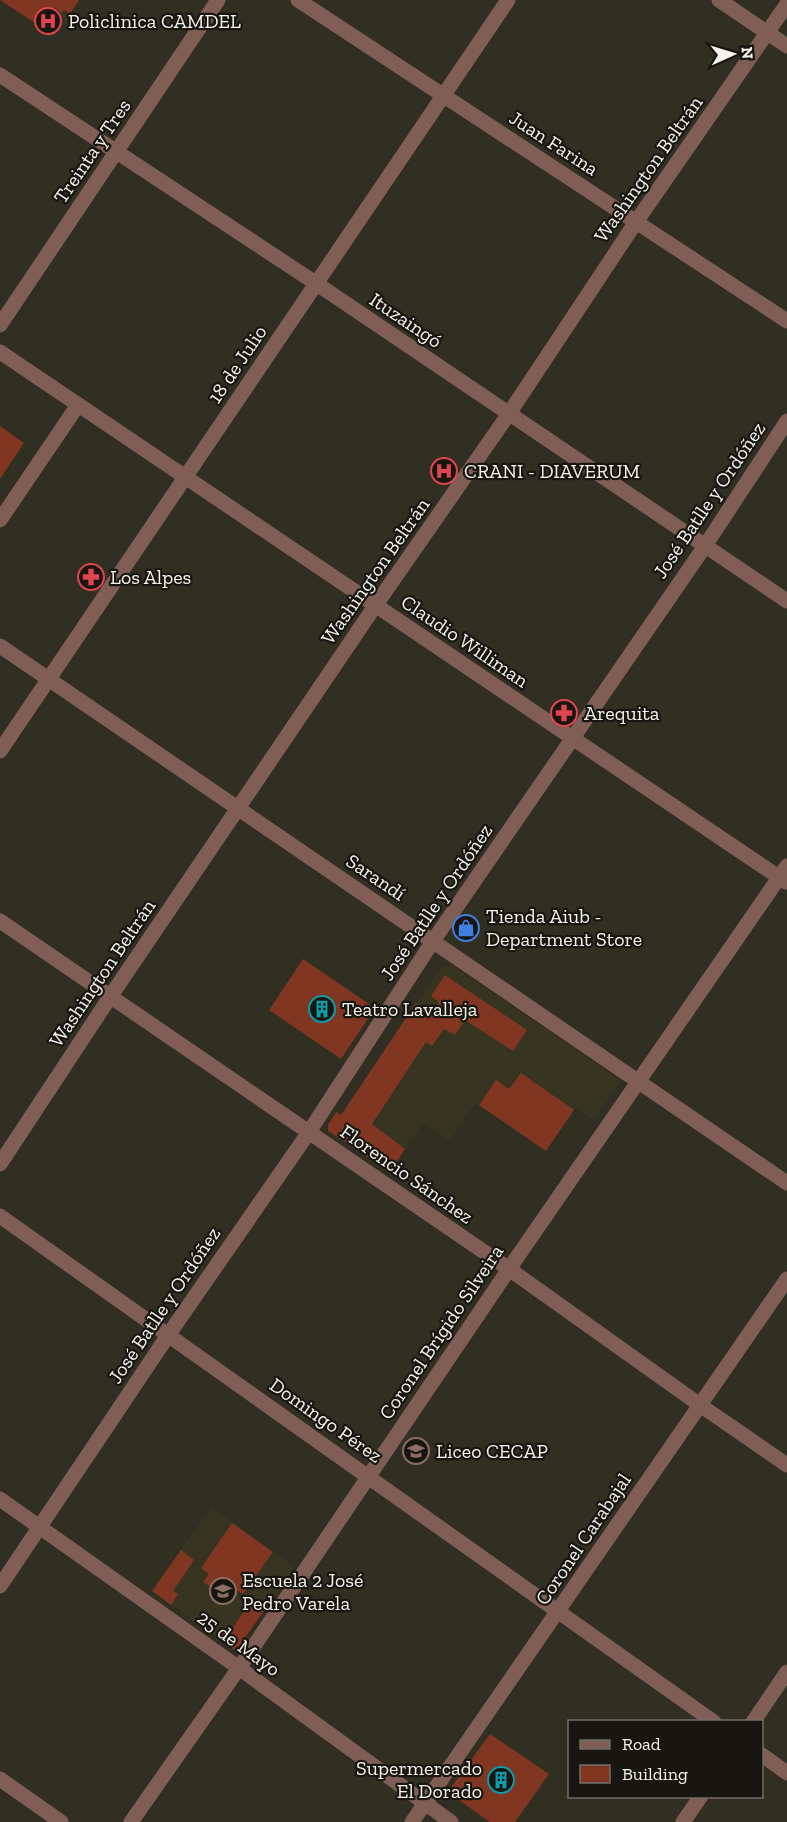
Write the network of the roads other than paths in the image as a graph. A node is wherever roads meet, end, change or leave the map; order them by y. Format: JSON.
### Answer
{"nodes":[{"id":1,"x":218,"y":0,"type":"edge"},
{"id":2,"x":298,"y":0,"type":"edge"},
{"id":3,"x":508,"y":0,"type":"edge"},
{"id":4,"x":718,"y":0,"type":"edge"},
{"id":5,"x":787,"y":4,"type":"edge"},
{"id":6,"x":768,"y":33,"type":"junction"},
{"id":7,"x":787,"y":46,"type":"edge"},
{"id":8,"x":0,"y":75,"type":"edge"},
{"id":9,"x":444,"y":96,"type":"junction"},
{"id":10,"x":116,"y":154,"type":"junction"},
{"id":11,"x":636,"y":222,"type":"junction"},
{"id":12,"x":318,"y":284,"type":"junction"},
{"id":13,"x":787,"y":321,"type":"edge"},
{"id":14,"x":0,"y":325,"type":"edge"},
{"id":15,"x":0,"y":352,"type":"edge"},
{"id":16,"x":78,"y":405,"type":"junction"},
{"id":17,"x":508,"y":415,"type":"junction"},
{"id":18,"x":787,"y":421,"type":"edge"},
{"id":19,"x":185,"y":477,"type":"junction"},
{"id":20,"x":0,"y":520,"type":"edge"},
{"id":21,"x":705,"y":546,"type":"junction"},
{"id":22,"x":787,"y":601,"type":"edge"},
{"id":23,"x":375,"y":606,"type":"junction"},
{"id":24,"x":0,"y":646,"type":"edge"},
{"id":25,"x":49,"y":679,"type":"junction"},
{"id":26,"x":573,"y":739,"type":"junction"},
{"id":27,"x":0,"y":751,"type":"edge"},
{"id":28,"x":238,"y":808,"type":"junction"},
{"id":29,"x":784,"y":876,"type":"edge"},
{"id":30,"x":0,"y":921,"type":"edge"},
{"id":31,"x":433,"y":941,"type":"junction"},
{"id":32,"x":110,"y":997,"type":"junction"},
{"id":33,"x":638,"y":1082,"type":"junction"},
{"id":34,"x":309,"y":1132,"type":"junction"},
{"id":35,"x":0,"y":1164,"type":"edge"},
{"id":36,"x":787,"y":1183,"type":"edge"},
{"id":37,"x":0,"y":1216,"type":"edge"},
{"id":38,"x":509,"y":1269,"type":"junction"},
{"id":39,"x":787,"y":1279,"type":"edge"},
{"id":40,"x":169,"y":1334,"type":"junction"},
{"id":41,"x":700,"y":1405,"type":"junction"},
{"id":42,"x":787,"y":1465,"type":"edge"},
{"id":43,"x":368,"y":1476,"type":"junction"},
{"id":44,"x":0,"y":1499,"type":"edge"},
{"id":45,"x":41,"y":1528,"type":"junction"},
{"id":46,"x":0,"y":1586,"type":"edge"},
{"id":47,"x":560,"y":1611,"type":"junction"},
{"id":48,"x":239,"y":1668,"type":"junction"},
{"id":49,"x":787,"y":1672,"type":"edge"},
{"id":50,"x":711,"y":1720,"type":"edge"},
{"id":51,"x":754,"y":1720,"type":"edge"},
{"id":52,"x":763,"y":1756,"type":"edge"},
{"id":53,"x":787,"y":1773,"type":"edge"},
{"id":54,"x":0,"y":1779,"type":"edge"},
{"id":55,"x":700,"y":1798,"type":"edge"},
{"id":56,"x":425,"y":1803,"type":"junction"},
{"id":57,"x":61,"y":1822,"type":"edge"},
{"id":58,"x":131,"y":1822,"type":"edge"},
{"id":59,"x":412,"y":1822,"type":"edge"},
{"id":60,"x":451,"y":1822,"type":"edge"},
{"id":61,"x":683,"y":1822,"type":"edge"}],
"edges":[{"from":1,"to":10,"type":"street","name":"Treinta y Tres"},
{"from":2,"to":9,"type":"street","name":"Juan Farina"},
{"from":3,"to":9,"type":"street","name":"18 de Julio"},
{"from":4,"to":6,"type":"street"},
{"from":5,"to":6,"type":"street","name":"Washington Beltrán"},
{"from":6,"to":7,"type":"street"},
{"from":6,"to":11,"type":"street","name":"Washington Beltrán"},
{"from":8,"to":10,"type":"street","name":"Ituzaingó"},
{"from":9,"to":11,"type":"street","name":"Juan Farina"},
{"from":9,"to":12,"type":"street","name":"18 de Julio"},
{"from":10,"to":12,"type":"street","name":"Ituzaingó"},
{"from":10,"to":14,"type":"street","name":"Treinta y Tres"},
{"from":11,"to":13,"type":"street","name":"Juan Farina"},
{"from":11,"to":17,"type":"street","name":"Washington Beltrán"},
{"from":12,"to":17,"type":"street","name":"Ituzaingó"},
{"from":12,"to":19,"type":"street","name":"18 de Julio"},
{"from":15,"to":16,"type":"street","name":"Claudio Williman"},
{"from":16,"to":19,"type":"street","name":"Claudio Williman"},
{"from":16,"to":20,"type":"street"},
{"from":17,"to":21,"type":"street","name":"Ituzaingó"},
{"from":17,"to":23,"type":"street","name":"Washington Beltrán"},
{"from":18,"to":21,"type":"street","name":"José Batlle y Ordóñez"},
{"from":19,"to":23,"type":"street","name":"Claudio Williman"},
{"from":19,"to":25,"type":"street","name":"18 de Julio"},
{"from":21,"to":22,"type":"street","name":"Ituzaingó"},
{"from":21,"to":26,"type":"street","name":"José Batlle y Ordóñez"},
{"from":23,"to":26,"type":"street","name":"Claudio Williman"},
{"from":23,"to":28,"type":"street","name":"Washington Beltrán"},
{"from":24,"to":25,"type":"street","name":"Sarandí"},
{"from":25,"to":27,"type":"street","name":"18 de Julio"},
{"from":25,"to":28,"type":"street","name":"Sarandí"},
{"from":26,"to":29,"type":"street","name":"Claudio Williman"},
{"from":26,"to":31,"type":"street","name":"José Batlle y Ordóñez"},
{"from":28,"to":31,"type":"street","name":"Sarandí"},
{"from":28,"to":32,"type":"street","name":"Washington Beltrán"},
{"from":29,"to":33,"type":"street","name":"Coronel Brígido Silveira"},
{"from":30,"to":32,"type":"street","name":"Florencio Sánchez"},
{"from":31,"to":33,"type":"street","name":"Sarandí"},
{"from":31,"to":34,"type":"street","name":"José Batlle y Ordóñez"},
{"from":32,"to":34,"type":"street","name":"Florencio Sánchez"},
{"from":32,"to":35,"type":"street","name":"Washington Beltrán"},
{"from":33,"to":36,"type":"street","name":"Sarandí"},
{"from":33,"to":38,"type":"street","name":"Coronel Brígido Silveira"},
{"from":34,"to":38,"type":"street","name":"Florencio Sánchez"},
{"from":34,"to":40,"type":"street","name":"José Batlle y Ordóñez"},
{"from":37,"to":40,"type":"street","name":"Domingo Pérez"},
{"from":38,"to":41,"type":"street","name":"Florencio Sánchez"},
{"from":38,"to":43,"type":"street","name":"Coronel Brígido Silveira"},
{"from":39,"to":41,"type":"street","name":"Coronel Carabajal"},
{"from":40,"to":43,"type":"street","name":"Domingo Pérez"},
{"from":40,"to":45,"type":"street","name":"José Batlle y Ordóñez"},
{"from":41,"to":42,"type":"street","name":"Florencio Sánchez"},
{"from":41,"to":47,"type":"street","name":"Coronel Carabajal"},
{"from":43,"to":47,"type":"street","name":"Domingo Pérez"},
{"from":43,"to":48,"type":"street","name":"Coronel Brígido Silveira"},
{"from":44,"to":45,"type":"street","name":"25 de Mayo"},
{"from":45,"to":46,"type":"street","name":"José Batlle y Ordóñez"},
{"from":45,"to":48,"type":"street","name":"25 de Mayo"},
{"from":47,"to":50,"type":"street","name":"Domingo Pérez"},
{"from":47,"to":56,"type":"street","name":"Coronel Carabajal"},
{"from":48,"to":56,"type":"street","name":"25 de Mayo"},
{"from":48,"to":58,"type":"street","name":"Coronel Brígido Silveira"},
{"from":49,"to":51,"type":"street"},
{"from":52,"to":53,"type":"street"},
{"from":54,"to":57,"type":"street"},
{"from":55,"to":61,"type":"street"},
{"from":56,"to":59,"type":"street","name":"Coronel Carabajal"},
{"from":56,"to":60,"type":"street","name":"25 de Mayo"}]}
